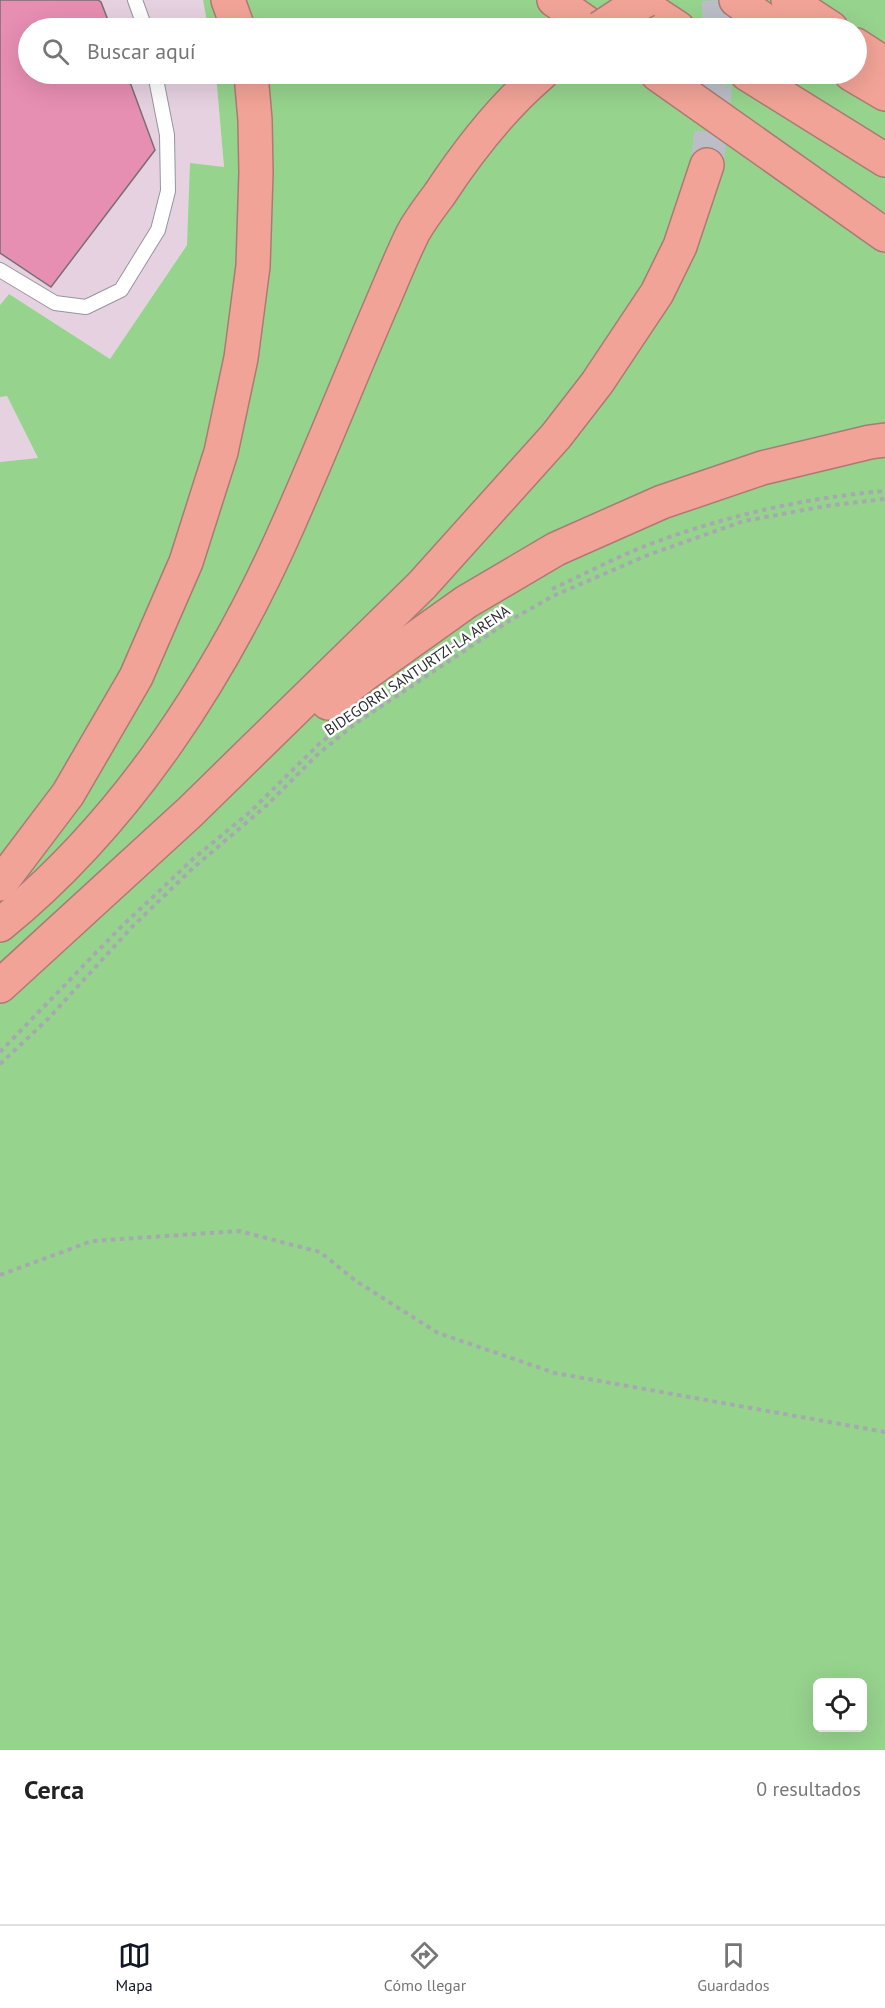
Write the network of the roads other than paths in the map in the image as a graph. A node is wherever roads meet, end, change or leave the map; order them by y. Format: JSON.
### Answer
{"nodes":[{"id":1,"x":135,"y":0,"type":"edge"},
{"id":2,"x":228,"y":0,"type":"edge"},
{"id":3,"x":246,"y":0,"type":"edge"},
{"id":4,"x":554,"y":0,"type":"edge"},
{"id":5,"x":635,"y":0,"type":"edge"},
{"id":6,"x":647,"y":0,"type":"edge"},
{"id":7,"x":735,"y":0,"type":"edge"},
{"id":8,"x":788,"y":0,"type":"edge"},
{"id":9,"x":141,"y":18,"type":"edge"},
{"id":10,"x":234,"y":18,"type":"edge"},
{"id":11,"x":247,"y":18,"type":"edge"},
{"id":12,"x":580,"y":18,"type":"edge"},
{"id":13,"x":615,"y":18,"type":"edge"},
{"id":14,"x":663,"y":18,"type":"edge"},
{"id":15,"x":761,"y":18,"type":"edge"},
{"id":16,"x":816,"y":18,"type":"edge"},
{"id":17,"x":867,"y":52,"type":"edge"},
{"id":18,"x":885,"y":64,"type":"edge"},
{"id":19,"x":867,"y":83,"type":"edge"},
{"id":20,"x":157,"y":84,"type":"edge"},
{"id":21,"x":252,"y":84,"type":"edge"},
{"id":22,"x":529,"y":84,"type":"edge"},
{"id":23,"x":671,"y":84,"type":"edge"},
{"id":24,"x":763,"y":84,"type":"edge"},
{"id":25,"x":885,"y":94,"type":"edge"},
{"id":26,"x":885,"y":160,"type":"edge"},
{"id":27,"x":707,"y":165,"type":"tunnel mouth"},
{"id":28,"x":885,"y":235,"type":"edge"},
{"id":29,"x":0,"y":270,"type":"edge"},
{"id":30,"x":885,"y":440,"type":"edge"},
{"id":31,"x":190,"y":813,"type":"junction"},
{"id":32,"x":0,"y":884,"type":"edge"},
{"id":33,"x":0,"y":925,"type":"edge"},
{"id":34,"x":0,"y":986,"type":"edge"}],
"edges":[{"from":1,"to":9,"type":"lane"},
{"from":2,"to":10,"type":"highway"},
{"from":3,"to":11,"type":"highway"},
{"from":4,"to":12,"type":"highway"},
{"from":5,"to":14,"type":"highway"},
{"from":6,"to":13,"type":"highway","bridge":true},
{"from":7,"to":15,"type":"highway"},
{"from":8,"to":16,"type":"highway"},
{"from":17,"to":18,"type":"highway"},
{"from":19,"to":25,"type":"highway"},
{"from":20,"to":29,"type":"lane"},
{"from":21,"to":32,"type":"highway"},
{"from":22,"to":33,"type":"highway"},
{"from":23,"to":28,"type":"highway"},
{"from":24,"to":26,"type":"highway"},
{"from":27,"to":31,"type":"highway"},
{"from":30,"to":31,"type":"highway"},
{"from":31,"to":34,"type":"highway"}]}
